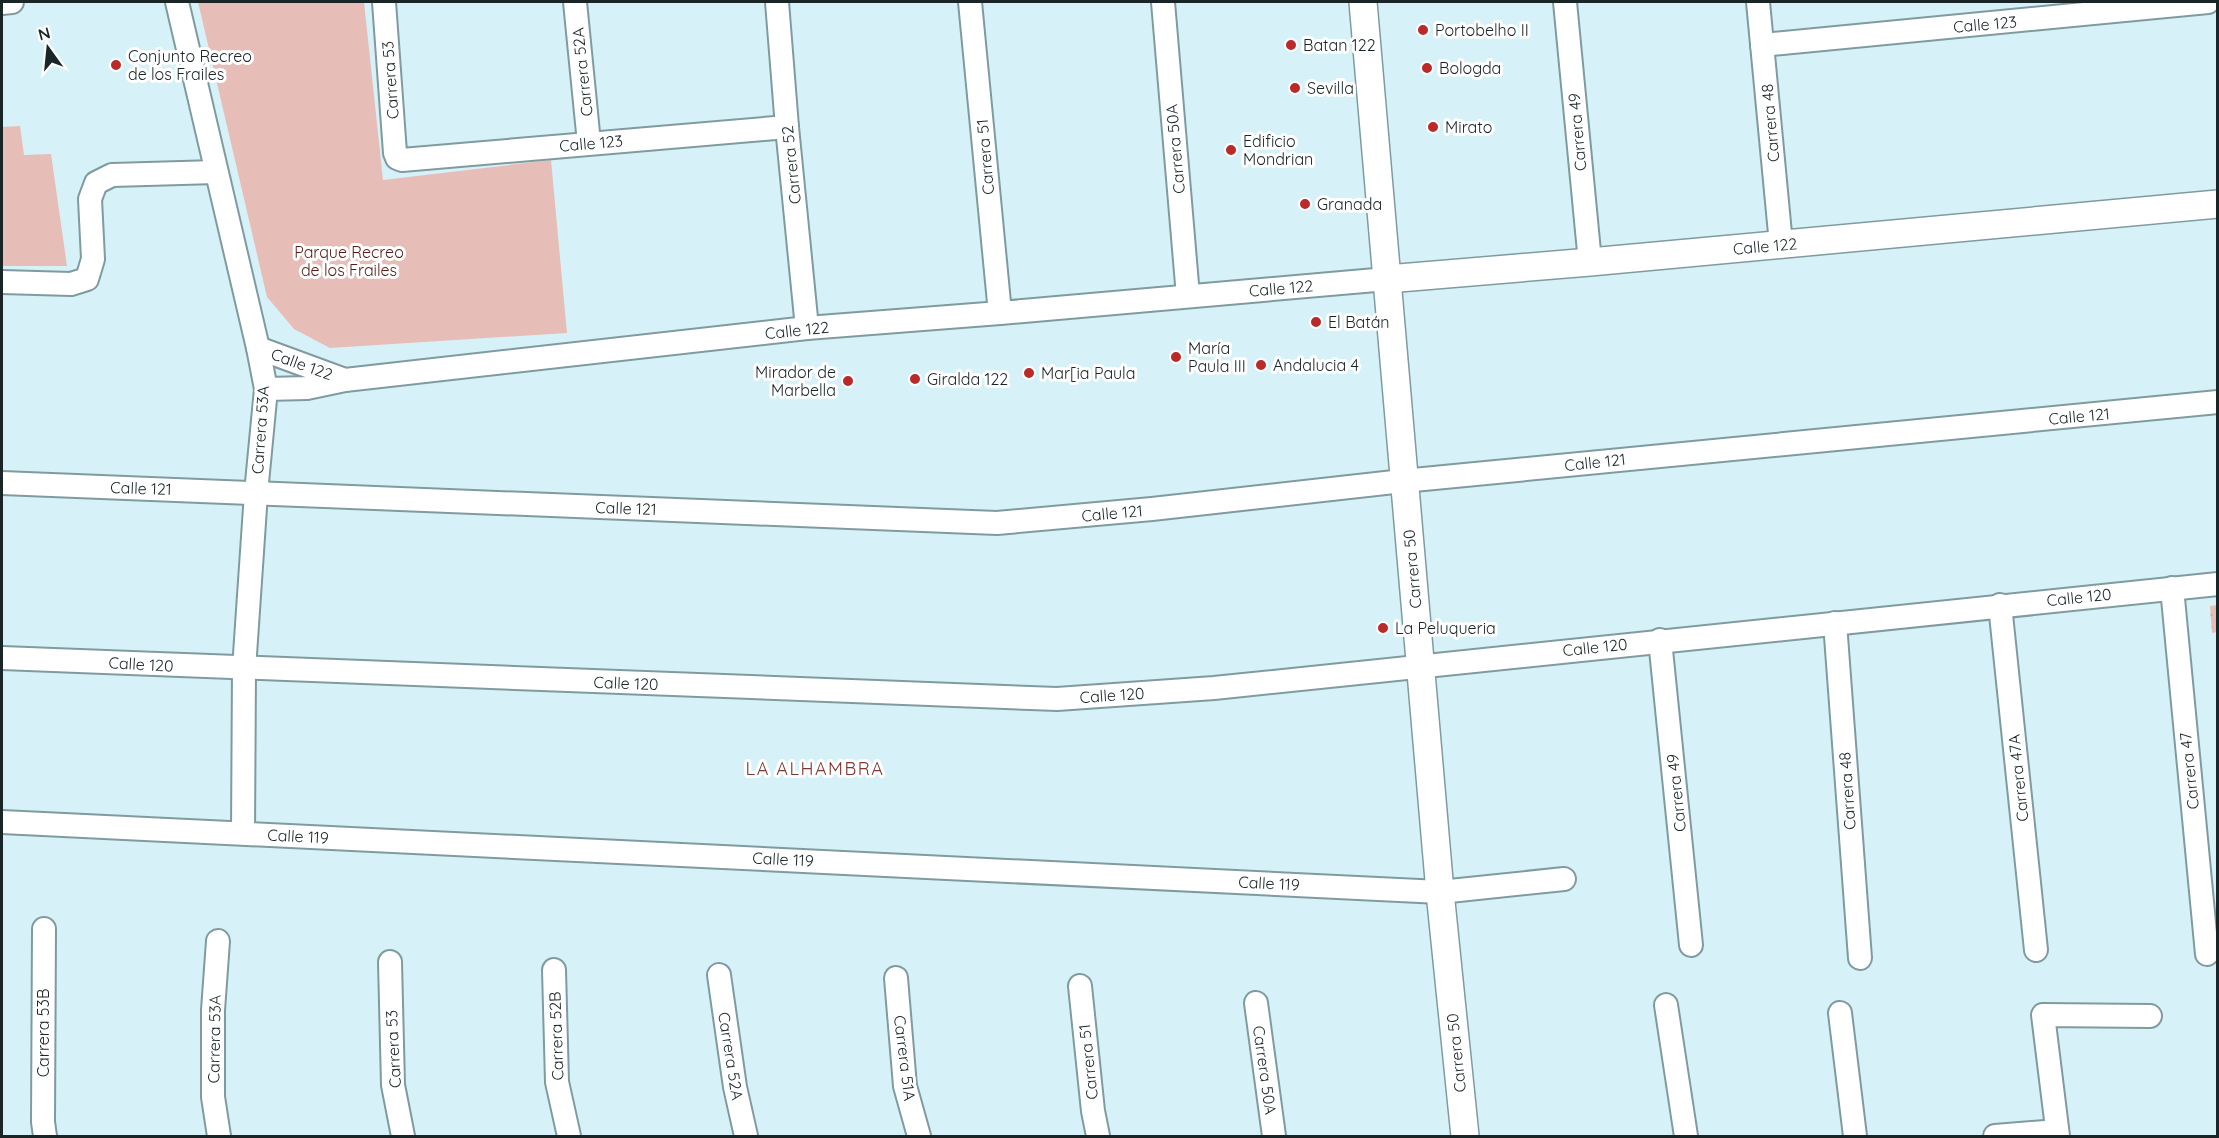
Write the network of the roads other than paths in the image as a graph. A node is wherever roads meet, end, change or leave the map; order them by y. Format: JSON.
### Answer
{"nodes":[{"id":1,"x":12,"y":2,"type":"edge"},
{"id":2,"x":177,"y":2,"type":"edge"},
{"id":3,"x":384,"y":2,"type":"edge"},
{"id":4,"x":575,"y":2,"type":"edge"},
{"id":5,"x":777,"y":2,"type":"edge"},
{"id":6,"x":970,"y":2,"type":"edge"},
{"id":7,"x":1163,"y":2,"type":"edge"},
{"id":8,"x":1363,"y":2,"type":"edge"},
{"id":9,"x":1565,"y":2,"type":"edge"},
{"id":10,"x":1758,"y":2,"type":"edge"},
{"id":11,"x":2208,"y":2,"type":"edge"},
{"id":12,"x":2,"y":3,"type":"edge"},
{"id":13,"x":2076,"y":8,"type":"edge"},
{"id":14,"x":1762,"y":45,"type":"junction"},
{"id":15,"x":786,"y":127,"type":"junction"},
{"id":16,"x":589,"y":143,"type":"junction"},
{"id":17,"x":397,"y":158,"type":"joint"},
{"id":18,"x":216,"y":172,"type":"junction"},
{"id":19,"x":2217,"y":204,"type":"edge"},
{"id":20,"x":1781,"y":244,"type":"junction"},
{"id":21,"x":1590,"y":262,"type":"junction"},
{"id":22,"x":1387,"y":279,"type":"junction"},
{"id":23,"x":2,"y":282,"type":"edge"},
{"id":24,"x":1188,"y":296,"type":"junction"},
{"id":25,"x":1000,"y":314,"type":"junction"},
{"id":26,"x":807,"y":328,"type":"junction"},
{"id":27,"x":258,"y":348,"type":"junction"},
{"id":28,"x":345,"y":380,"type":"junction"},
{"id":29,"x":266,"y":389,"type":"junction"},
{"id":30,"x":2217,"y":402,"type":"edge"},
{"id":31,"x":1403,"y":481,"type":"junction"},
{"id":32,"x":2,"y":483,"type":"edge"},
{"id":33,"x":256,"y":493,"type":"junction"},
{"id":34,"x":2217,"y":584,"type":"edge"},
{"id":35,"x":2172,"y":588,"type":"junction"},
{"id":36,"x":2000,"y":605,"type":"junction"},
{"id":37,"x":1835,"y":623,"type":"junction"},
{"id":38,"x":1660,"y":640,"type":"junction"},
{"id":39,"x":2,"y":658,"type":"edge"},
{"id":40,"x":1421,"y":667,"type":"junction"},
{"id":41,"x":244,"y":669,"type":"junction"},
{"id":42,"x":2,"y":822,"type":"edge"},
{"id":43,"x":243,"y":833,"type":"junction"},
{"id":44,"x":1564,"y":879,"type":"dead end"},
{"id":45,"x":1440,"y":892,"type":"junction"},
{"id":46,"x":44,"y":929,"type":"dead end"},
{"id":47,"x":218,"y":941,"type":"dead end"},
{"id":48,"x":1691,"y":945,"type":"dead end"},
{"id":49,"x":2036,"y":950,"type":"dead end"},
{"id":50,"x":2207,"y":954,"type":"dead end"},
{"id":51,"x":1860,"y":958,"type":"dead end"},
{"id":52,"x":390,"y":962,"type":"dead end"},
{"id":53,"x":554,"y":970,"type":"dead end"},
{"id":54,"x":719,"y":975,"type":"dead end"},
{"id":55,"x":896,"y":978,"type":"dead end"},
{"id":56,"x":1080,"y":986,"type":"dead end"},
{"id":57,"x":1256,"y":1003,"type":"dead end"},
{"id":58,"x":1666,"y":1005,"type":"dead end"},
{"id":59,"x":1840,"y":1013,"type":"dead end"},
{"id":60,"x":2150,"y":1016,"type":"dead end"},
{"id":61,"x":2057,"y":1134,"type":"edge"},
{"id":62,"x":45,"y":1137,"type":"edge"},
{"id":63,"x":219,"y":1137,"type":"edge"},
{"id":64,"x":403,"y":1137,"type":"edge"},
{"id":65,"x":569,"y":1137,"type":"edge"},
{"id":66,"x":746,"y":1137,"type":"edge"},
{"id":67,"x":919,"y":1137,"type":"edge"},
{"id":68,"x":1098,"y":1137,"type":"edge"},
{"id":69,"x":1274,"y":1137,"type":"edge"},
{"id":70,"x":1465,"y":1137,"type":"edge"},
{"id":71,"x":1686,"y":1137,"type":"edge"},
{"id":72,"x":1855,"y":1137,"type":"edge"},
{"id":73,"x":1995,"y":1137,"type":"edge"}],
"edges":[{"from":1,"to":12,"type":"street"},
{"from":2,"to":18,"type":"street","name":"Carrera 53A"},
{"from":3,"to":17,"type":"street","name":"Carrera 53"},
{"from":4,"to":16,"type":"street","name":"Carrera 52A"},
{"from":5,"to":15,"type":"street","name":"Carrera 52"},
{"from":6,"to":25,"type":"street","name":"Carrera 51"},
{"from":7,"to":24,"type":"street","name":"Carrera 50A"},
{"from":8,"to":22,"type":"street","name":"Carrera 50"},
{"from":9,"to":21,"type":"street","name":"Carrera 49"},
{"from":10,"to":14,"type":"street","name":"Carrera 48"},
{"from":11,"to":13,"type":"street","name":"Calle 123"},
{"from":13,"to":14,"type":"street","name":"Calle 123"},
{"from":14,"to":20,"type":"street","name":"Carrera 48"},
{"from":15,"to":16,"type":"street","name":"Calle 123"},
{"from":15,"to":26,"type":"street","name":"Carrera 52"},
{"from":16,"to":17,"type":"street","name":"Calle 123"},
{"from":18,"to":23,"type":"street"},
{"from":18,"to":27,"type":"street","name":"Carrera 53A"},
{"from":19,"to":20,"type":"street","name":"Calle 122"},
{"from":20,"to":21,"type":"street","name":"Calle 122"},
{"from":21,"to":22,"type":"street","name":"Calle 122"},
{"from":22,"to":24,"type":"street","name":"Calle 122"},
{"from":22,"to":31,"type":"street","name":"Carrera 50"},
{"from":24,"to":25,"type":"street","name":"Calle 122"},
{"from":25,"to":26,"type":"street","name":"Calle 122"},
{"from":26,"to":28,"type":"street","name":"Calle 122"},
{"from":27,"to":28,"type":"street","name":"Calle 122"},
{"from":27,"to":29,"type":"street","name":"Carrera 53A"},
{"from":28,"to":29,"type":"street","name":"Calle 122"},
{"from":29,"to":33,"type":"street","name":"Carrera 53A"},
{"from":30,"to":31,"type":"street","name":"Calle 121"},
{"from":31,"to":33,"type":"street","name":"Calle 121"},
{"from":31,"to":40,"type":"street","name":"Carrera 50"},
{"from":32,"to":33,"type":"street","name":"Calle 121"},
{"from":33,"to":41,"type":"street","name":"Carrera 53A"},
{"from":34,"to":35,"type":"street","name":"Calle 120"},
{"from":35,"to":36,"type":"street","name":"Calle 120"},
{"from":35,"to":50,"type":"street","name":"Carrera 47"},
{"from":36,"to":37,"type":"street","name":"Calle 120"},
{"from":36,"to":49,"type":"street","name":"Carrera 47A"},
{"from":37,"to":38,"type":"street","name":"Calle 120"},
{"from":37,"to":51,"type":"street","name":"Carrera 48"},
{"from":38,"to":40,"type":"street","name":"Calle 120"},
{"from":38,"to":48,"type":"street","name":"Carrera 49"},
{"from":39,"to":41,"type":"street","name":"Calle 120"},
{"from":40,"to":41,"type":"street","name":"Calle 120"},
{"from":40,"to":45,"type":"street","name":"Carrera 50"},
{"from":41,"to":43,"type":"street","name":"Carrera 53A"},
{"from":42,"to":43,"type":"street","name":"Calle 119"},
{"from":43,"to":45,"type":"street","name":"Calle 119"},
{"from":44,"to":45,"type":"street","name":"Calle 119"},
{"from":45,"to":70,"type":"street","name":"Carrera 50"},
{"from":46,"to":62,"type":"street","name":"Carrera 53B"},
{"from":47,"to":63,"type":"street","name":"Carrera 53A"},
{"from":52,"to":64,"type":"street","name":"Carrera 53"},
{"from":53,"to":65,"type":"street","name":"Carrera 52B"},
{"from":54,"to":66,"type":"street","name":"Carrera 52A"},
{"from":55,"to":67,"type":"street","name":"Carrera 51A"},
{"from":56,"to":68,"type":"street","name":"Carrera 51"},
{"from":57,"to":69,"type":"street","name":"Carrera 50A"},
{"from":58,"to":71,"type":"street"},
{"from":59,"to":72,"type":"street"},
{"from":60,"to":61,"type":"street"},
{"from":61,"to":73,"type":"street"}]}
